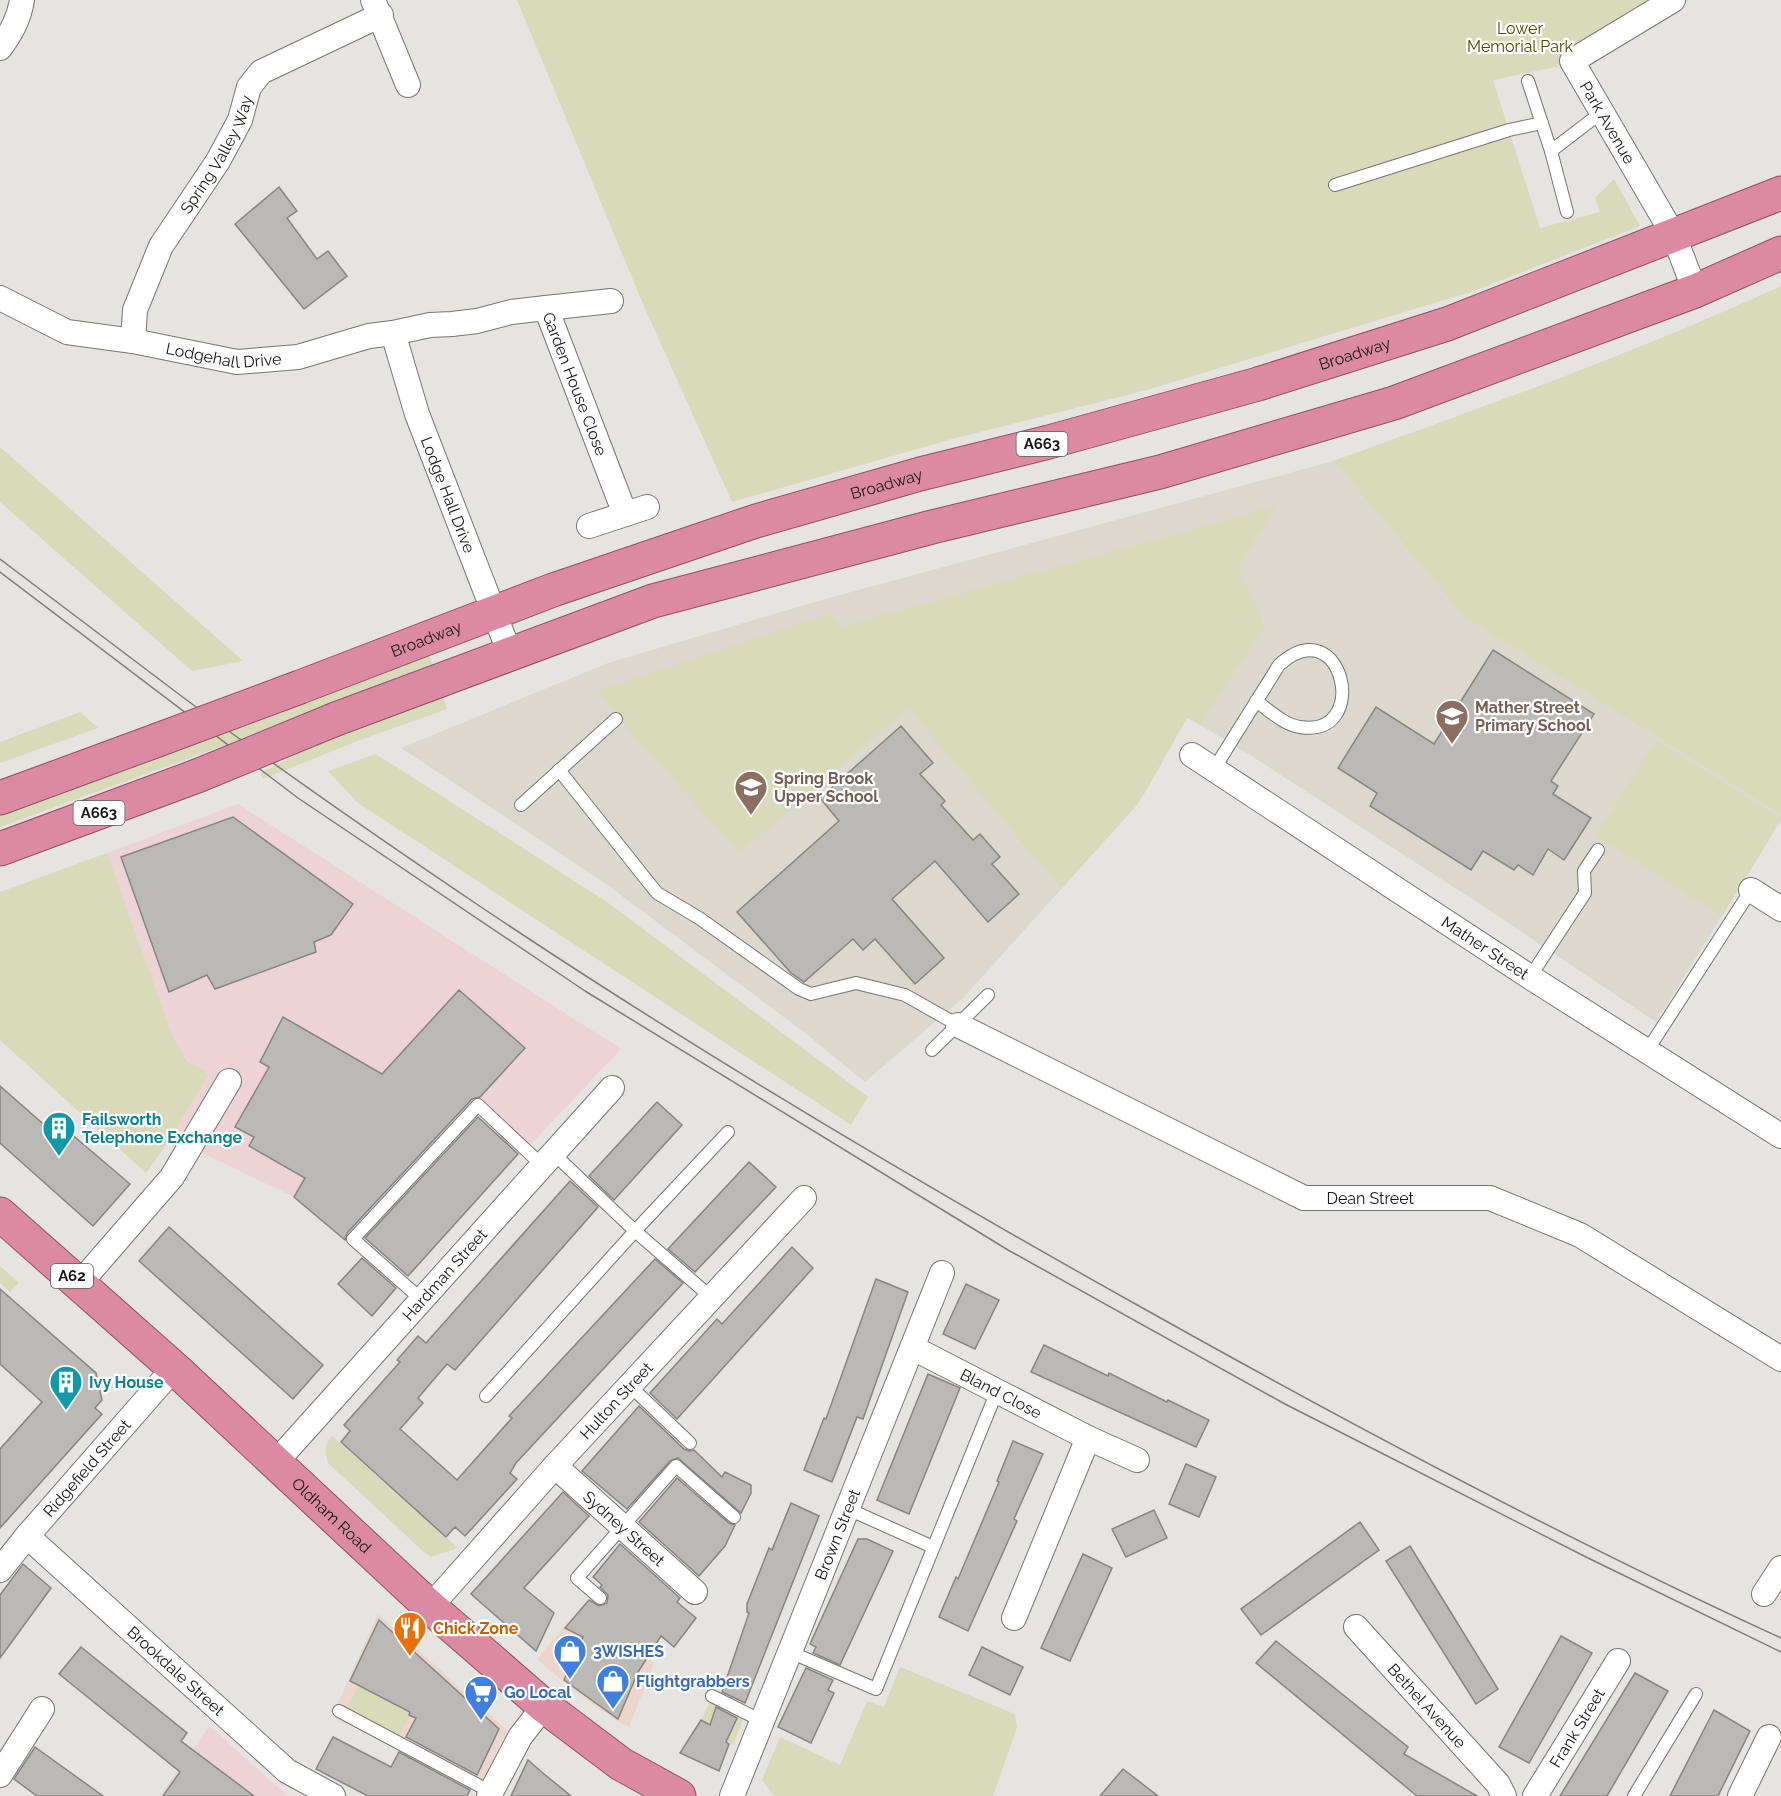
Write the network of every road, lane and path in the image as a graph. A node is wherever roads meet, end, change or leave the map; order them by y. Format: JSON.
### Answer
{"nodes":[{"id":1,"x":22,"y":0,"type":"edge"},
{"id":2,"x":1673,"y":0,"type":"edge"},
{"id":3,"x":377,"y":8,"type":"edge"},
{"id":4,"x":0,"y":48,"type":"edge"},
{"id":5,"x":1528,"y":81,"type":"dead end"},
{"id":6,"x":408,"y":85,"type":"dead end"},
{"id":7,"x":1602,"y":112,"type":"junction"},
{"id":8,"x":1542,"y":123,"type":"junction"},
{"id":9,"x":1551,"y":151,"type":"junction"},
{"id":10,"x":1335,"y":185,"type":"dead end"},
{"id":11,"x":1781,"y":193,"type":"edge"},
{"id":12,"x":1567,"y":212,"type":"dead end"},
{"id":13,"x":1674,"y":236,"type":"junction"},
{"id":14,"x":1781,"y":253,"type":"edge"},
{"id":15,"x":1695,"y":291,"type":"junction"},
{"id":16,"x":0,"y":298,"type":"edge"},
{"id":17,"x":611,"y":301,"type":"dead end"},
{"id":18,"x":546,"y":308,"type":"junction"},
{"id":19,"x":453,"y":324,"type":"joint"},
{"id":20,"x":393,"y":333,"type":"junction"},
{"id":21,"x":133,"y":341,"type":"junction"},
{"id":22,"x":589,"y":526,"type":"dead end"},
{"id":23,"x":496,"y":612,"type":"junction"},
{"id":24,"x":510,"y":654,"type":"junction"},
{"id":25,"x":1256,"y":701,"type":"junction"},
{"id":26,"x":616,"y":719,"type":"dead end"},
{"id":27,"x":1192,"y":755,"type":"dead end"},
{"id":28,"x":1214,"y":769,"type":"junction"},
{"id":29,"x":559,"y":770,"type":"junction"},
{"id":30,"x":0,"y":798,"type":"edge"},
{"id":31,"x":521,"y":805,"type":"dead end"},
{"id":32,"x":0,"y":849,"type":"edge"},
{"id":33,"x":1598,"y":850,"type":"dead end"},
{"id":34,"x":1751,"y":890,"type":"joint"},
{"id":35,"x":1781,"y":909,"type":"edge"},
{"id":36,"x":1530,"y":977,"type":"junction"},
{"id":37,"x":988,"y":995,"type":"dead end"},
{"id":38,"x":958,"y":1024,"type":"junction"},
{"id":39,"x":932,"y":1050,"type":"dead end"},
{"id":40,"x":1647,"y":1051,"type":"junction"},
{"id":41,"x":229,"y":1081,"type":"dead end"},
{"id":42,"x":612,"y":1088,"type":"dead end"},
{"id":43,"x":728,"y":1132,"type":"dead end"},
{"id":44,"x":1781,"y":1136,"type":"edge"},
{"id":45,"x":548,"y":1160,"type":"junction"},
{"id":46,"x":804,"y":1198,"type":"dead end"},
{"id":47,"x":0,"y":1214,"type":"edge"},
{"id":48,"x":635,"y":1231,"type":"junction"},
{"id":49,"x":942,"y":1273,"type":"dead end"},
{"id":50,"x":80,"y":1283,"type":"junction"},
{"id":51,"x":712,"y":1298,"type":"junction"},
{"id":52,"x":422,"y":1300,"type":"junction"},
{"id":53,"x":914,"y":1348,"type":"junction"},
{"id":54,"x":1781,"y":1359,"type":"edge"},
{"id":55,"x":174,"y":1368,"type":"junction"},
{"id":56,"x":629,"y":1385,"type":"junction"},
{"id":57,"x":997,"y":1391,"type":"junction"},
{"id":58,"x":486,"y":1396,"type":"dead end"},
{"id":59,"x":1088,"y":1438,"type":"junction"},
{"id":60,"x":690,"y":1443,"type":"dead end"},
{"id":61,"x":1137,"y":1460,"type":"dead end"},
{"id":62,"x":276,"y":1462,"type":"junction"},
{"id":63,"x":555,"y":1466,"type":"junction"},
{"id":64,"x":848,"y":1509,"type":"junction"},
{"id":65,"x":734,"y":1518,"type":"dead end"},
{"id":66,"x":622,"y":1526,"type":"junction"},
{"id":67,"x":27,"y":1536,"type":"junction"},
{"id":68,"x":933,"y":1547,"type":"junction"},
{"id":69,"x":1781,"y":1568,"type":"edge"},
{"id":70,"x":0,"y":1570,"type":"edge"},
{"id":71,"x":695,"y":1592,"type":"dead end"},
{"id":72,"x":1764,"y":1594,"type":"dead end"},
{"id":73,"x":600,"y":1598,"type":"dead end"},
{"id":74,"x":430,"y":1607,"type":"junction"},
{"id":75,"x":1014,"y":1618,"type":"dead end"},
{"id":76,"x":1356,"y":1626,"type":"dead end"},
{"id":77,"x":790,"y":1652,"type":"junction"},
{"id":78,"x":1618,"y":1660,"type":"dead end"},
{"id":79,"x":1696,"y":1694,"type":"dead end"},
{"id":80,"x":712,"y":1696,"type":"dead end"},
{"id":81,"x":544,"y":1706,"type":"junction"},
{"id":82,"x":42,"y":1709,"type":"dead end"},
{"id":83,"x":339,"y":1711,"type":"dead end"},
{"id":84,"x":762,"y":1721,"type":"junction"},
{"id":85,"x":1775,"y":1740,"type":"edge"},
{"id":86,"x":0,"y":1775,"type":"edge"},
{"id":87,"x":1497,"y":1792,"type":"edge"},
{"id":88,"x":490,"y":1794,"type":"edge"},
{"id":89,"x":672,"y":1794,"type":"edge"},
{"id":90,"x":333,"y":1796,"type":"edge"},
{"id":91,"x":732,"y":1796,"type":"edge"},
{"id":92,"x":1534,"y":1796,"type":"edge"},
{"id":93,"x":1634,"y":1796,"type":"edge"},
{"id":94,"x":1740,"y":1796,"type":"edge"}],
"edges":[{"from":1,"to":4,"type":"street"},
{"from":2,"to":7,"type":"street","name":"Park Avenue"},
{"from":3,"to":6,"type":"street"},
{"from":3,"to":21,"type":"street","name":"Spring Valley Way"},
{"from":5,"to":8,"type":"lane"},
{"from":7,"to":9,"type":"lane"},
{"from":7,"to":13,"type":"street","name":"Park Avenue"},
{"from":8,"to":9,"type":"lane"},
{"from":8,"to":10,"type":"lane"},
{"from":9,"to":12,"type":"lane"},
{"from":11,"to":13,"type":"highway","name":"Broadway","number":"A663"},
{"from":13,"to":15,"type":"street","name":"Park Avenue"},
{"from":13,"to":23,"type":"highway","name":"Broadway","number":"A663"},
{"from":14,"to":15,"type":"highway","number":"A663"},
{"from":15,"to":24,"type":"highway","number":"A663"},
{"from":16,"to":21,"type":"street","name":"Lodgehall Drive"},
{"from":17,"to":18,"type":"street"},
{"from":18,"to":19,"type":"street","name":"Garden House Close"},
{"from":18,"to":22,"type":"street","name":"Garden House Close"},
{"from":19,"to":20,"type":"street","name":"Lodgehall Drive"},
{"from":20,"to":21,"type":"street","name":"Lodgehall Drive"},
{"from":20,"to":23,"type":"street","name":"Lodge Hall Drive"},
{"from":23,"to":24,"type":"street","name":"Lodge Hall Drive"},
{"from":23,"to":30,"type":"highway","name":"Broadway","number":"A663","bridge":true},
{"from":24,"to":32,"type":"highway","number":"A663","bridge":true},
{"from":25,"to":25,"type":"lane"},
{"from":25,"to":28,"type":"lane"},
{"from":26,"to":29,"type":"lane"},
{"from":27,"to":28,"type":"street","name":"Mather Street"},
{"from":28,"to":36,"type":"street","name":"Mather Street"},
{"from":29,"to":31,"type":"lane"},
{"from":29,"to":38,"type":"lane"},
{"from":33,"to":36,"type":"lane"},
{"from":34,"to":35,"type":"street"},
{"from":34,"to":40,"type":"lane"},
{"from":36,"to":40,"type":"street","name":"Mather Street"},
{"from":37,"to":38,"type":"lane"},
{"from":38,"to":39,"type":"lane"},
{"from":38,"to":54,"type":"street","name":"Dean Street"},
{"from":40,"to":44,"type":"street","name":"Mather Street"},
{"from":41,"to":50,"type":"street"},
{"from":42,"to":45,"type":"street","name":"Hardman Street"},
{"from":43,"to":48,"type":"lane"},
{"from":45,"to":48,"type":"lane"},
{"from":45,"to":52,"type":"street","name":"Hardman Street"},
{"from":45,"to":52,"type":"lane"},
{"from":46,"to":51,"type":"street","name":"Hulton Street"},
{"from":47,"to":50,"type":"highway","name":"Oldham Road","number":"A62"},
{"from":48,"to":51,"type":"lane"},
{"from":48,"to":58,"type":"lane"},
{"from":49,"to":53,"type":"street","name":"Brown Street"},
{"from":50,"to":55,"type":"highway","name":"Oldham Road","number":"A62"},
{"from":51,"to":56,"type":"street","name":"Hulton Street"},
{"from":52,"to":62,"type":"street","name":"Hardman Street"},
{"from":53,"to":57,"type":"street","name":"Bland Close"},
{"from":53,"to":64,"type":"street","name":"Brown Street"},
{"from":55,"to":62,"type":"highway","name":"Oldham Road","number":"A62"},
{"from":55,"to":67,"type":"street","name":"Ridgefield Street"},
{"from":56,"to":60,"type":"lane"},
{"from":56,"to":63,"type":"street","name":"Hulton Street"},
{"from":57,"to":59,"type":"street","name":"Bland Close"},
{"from":57,"to":68,"type":"lane"},
{"from":59,"to":61,"type":"street","name":"Bland Close"},
{"from":59,"to":75,"type":"street"},
{"from":62,"to":74,"type":"highway","name":"Oldham Road","number":"A62"},
{"from":63,"to":66,"type":"street","name":"Sydney Street"},
{"from":63,"to":74,"type":"street","name":"Hulton Street"},
{"from":64,"to":68,"type":"lane"},
{"from":64,"to":77,"type":"street","name":"Brown Street"},
{"from":65,"to":66,"type":"lane"},
{"from":66,"to":71,"type":"street","name":"Sydney Street"},
{"from":66,"to":73,"type":"lane"},
{"from":67,"to":70,"type":"street","name":"Ridgefield Street"},
{"from":67,"to":90,"type":"street","name":"Brookdale Street"},
{"from":68,"to":77,"type":"lane"},
{"from":69,"to":72,"type":"street"},
{"from":74,"to":81,"type":"highway","name":"Oldham Road","number":"A62"},
{"from":76,"to":87,"type":"street","name":"Bethel Avenue"},
{"from":77,"to":84,"type":"street","name":"Brown Street"},
{"from":78,"to":92,"type":"street","name":"Frank Street"},
{"from":79,"to":93,"type":"lane"},
{"from":80,"to":84,"type":"lane"},
{"from":81,"to":88,"type":"street"},
{"from":81,"to":89,"type":"highway","name":"Oldham Road","number":"A62"},
{"from":82,"to":86,"type":"street"},
{"from":83,"to":88,"type":"lane"},
{"from":84,"to":91,"type":"street","name":"Brown Street"},
{"from":85,"to":94,"type":"street"}]}
